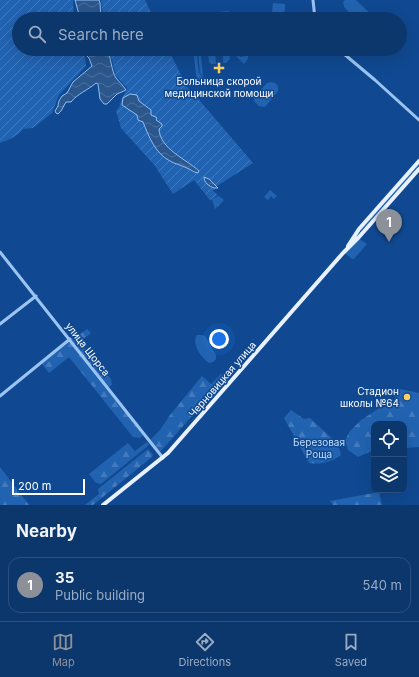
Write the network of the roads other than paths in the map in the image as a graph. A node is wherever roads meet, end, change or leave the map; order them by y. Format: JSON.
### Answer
{"nodes":[{"id":1,"x":313,"y":0,"type":"edge"},
{"id":2,"x":314,"y":12,"type":"edge"},
{"id":3,"x":346,"y":56,"type":"edge"},
{"id":4,"x":419,"y":120,"type":"edge"},
{"id":5,"x":419,"y":161,"type":"edge"},
{"id":6,"x":419,"y":169,"type":"edge"},
{"id":7,"x":0,"y":252,"type":"edge"},
{"id":8,"x":343,"y":253,"type":"junction"},
{"id":9,"x":36,"y":296,"type":"junction"},
{"id":10,"x":0,"y":324,"type":"edge"},
{"id":11,"x":70,"y":340,"type":"junction"},
{"id":12,"x":0,"y":396,"type":"edge"},
{"id":13,"x":163,"y":458,"type":"junction"},
{"id":14,"x":104,"y":505,"type":"edge"}],
"edges":[{"from":1,"to":2,"type":"street"},
{"from":3,"to":4,"type":"street"},
{"from":5,"to":8,"type":"main road","name":"Черновицкая улица"},
{"from":6,"to":8,"type":"main road","name":"Черновицкая улица"},
{"from":7,"to":9,"type":"street","name":"улица Щорса"},
{"from":8,"to":13,"type":"main road","name":"Черновицкая улица"},
{"from":9,"to":10,"type":"street"},
{"from":9,"to":11,"type":"street","name":"улица Щорса"},
{"from":11,"to":12,"type":"street"},
{"from":11,"to":13,"type":"street","name":"улица Щорса"},
{"from":13,"to":14,"type":"main road","name":"Черновицкая улица"}]}
